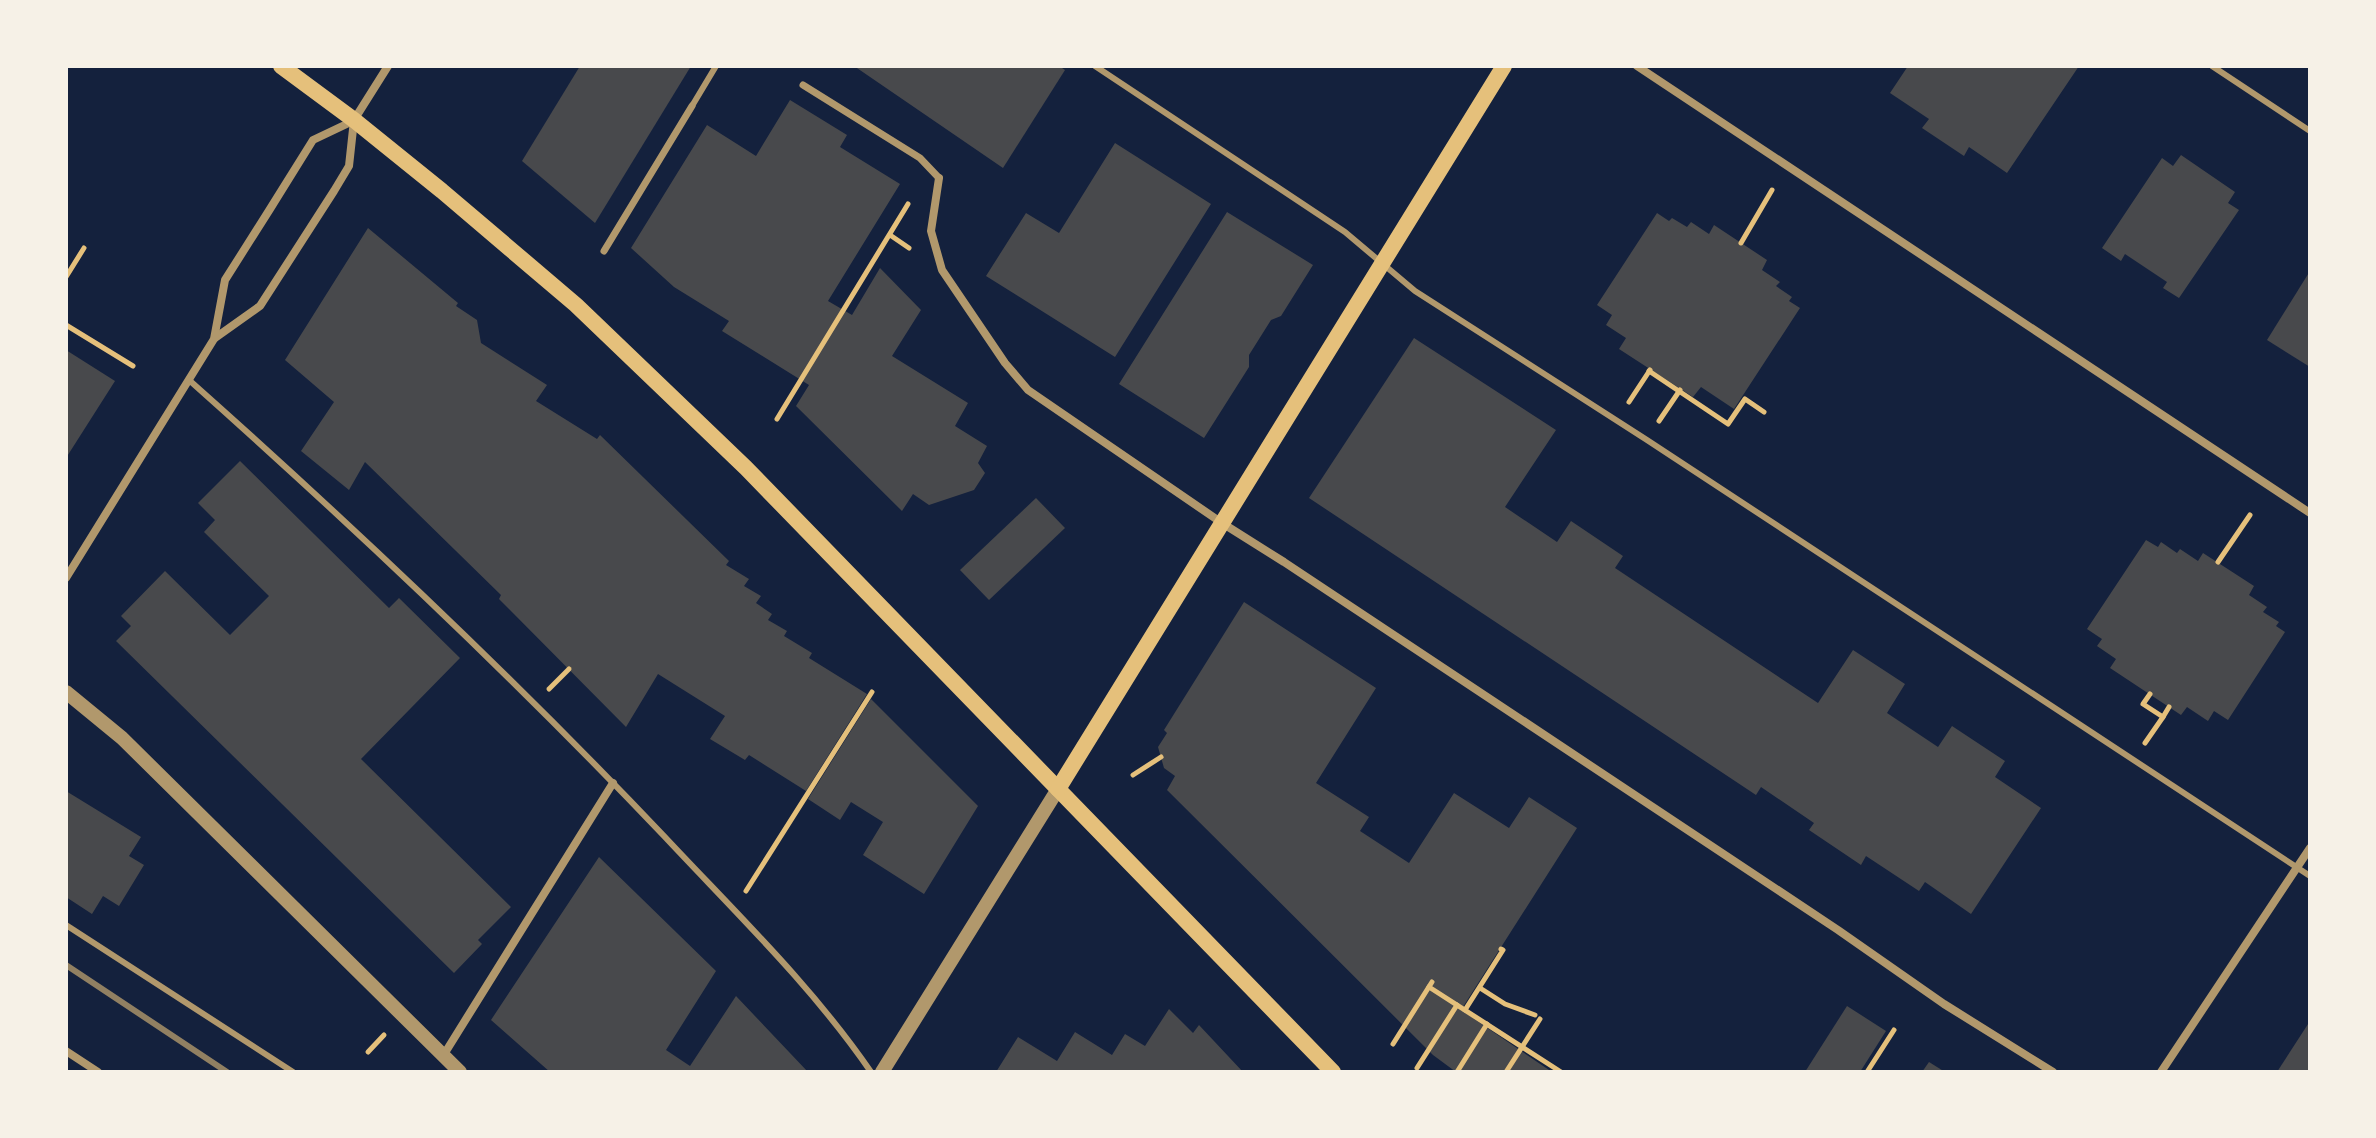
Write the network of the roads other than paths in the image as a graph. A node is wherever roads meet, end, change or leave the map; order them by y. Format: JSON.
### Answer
{"nodes":[{"id":1,"x":281,"y":66,"type":"edge"},
{"id":2,"x":388,"y":66,"type":"edge"},
{"id":3,"x":716,"y":66,"type":"edge"},
{"id":4,"x":1095,"y":66,"type":"edge"},
{"id":5,"x":1504,"y":66,"type":"edge"},
{"id":6,"x":1637,"y":66,"type":"edge"},
{"id":7,"x":2212,"y":66,"type":"edge"},
{"id":8,"x":803,"y":85,"type":"dead end"},
{"id":9,"x":692,"y":106,"type":"joint"},
{"id":10,"x":354,"y":120,"type":"junction"},
{"id":11,"x":2310,"y":131,"type":"edge"},
{"id":12,"x":939,"y":178,"type":"joint"},
{"id":13,"x":604,"y":251,"type":"dead end"},
{"id":14,"x":1383,"y":265,"type":"junction"},
{"id":15,"x":214,"y":339,"type":"junction"},
{"id":16,"x":189,"y":380,"type":"junction"},
{"id":17,"x":2310,"y":513,"type":"edge"},
{"id":18,"x":1222,"y":523,"type":"junction"},
{"id":19,"x":66,"y":578,"type":"edge"},
{"id":20,"x":66,"y":692,"type":"edge"},
{"id":21,"x":613,"y":783,"type":"junction"},
{"id":22,"x":1058,"y":789,"type":"junction"},
{"id":23,"x":2310,"y":848,"type":"edge"},
{"id":24,"x":2297,"y":867,"type":"junction"},
{"id":25,"x":2310,"y":876,"type":"edge"},
{"id":26,"x":66,"y":925,"type":"edge"},
{"id":27,"x":66,"y":1051,"type":"edge"},
{"id":28,"x":443,"y":1056,"type":"junction"},
{"id":29,"x":98,"y":1072,"type":"edge"},
{"id":30,"x":293,"y":1072,"type":"edge"},
{"id":31,"x":460,"y":1072,"type":"edge"},
{"id":32,"x":871,"y":1072,"type":"edge"},
{"id":33,"x":882,"y":1072,"type":"edge"},
{"id":34,"x":1333,"y":1072,"type":"edge"},
{"id":35,"x":2053,"y":1072,"type":"edge"},
{"id":36,"x":2161,"y":1072,"type":"edge"}],
"edges":[{"from":1,"to":10,"type":"main road"},
{"from":2,"to":10,"type":"street"},
{"from":3,"to":9,"type":"lane"},
{"from":4,"to":14,"type":"lane"},
{"from":5,"to":14,"type":"main road"},
{"from":6,"to":17,"type":"street"},
{"from":7,"to":11,"type":"lane"},
{"from":8,"to":12,"type":"street"},
{"from":9,"to":13,"type":"street"},
{"from":10,"to":15,"type":"street"},
{"from":10,"to":15,"type":"street"},
{"from":10,"to":22,"type":"main road"},
{"from":12,"to":18,"type":"street"},
{"from":14,"to":18,"type":"main road"},
{"from":14,"to":24,"type":"lane"},
{"from":15,"to":16,"type":"street"},
{"from":16,"to":19,"type":"street"},
{"from":16,"to":21,"type":"lane"},
{"from":18,"to":22,"type":"main road"},
{"from":18,"to":35,"type":"street"},
{"from":20,"to":28,"type":"street"},
{"from":21,"to":28,"type":"street"},
{"from":21,"to":32,"type":"lane"},
{"from":22,"to":33,"type":"street"},
{"from":22,"to":34,"type":"main road"},
{"from":23,"to":24,"type":"street"},
{"from":24,"to":25,"type":"lane"},
{"from":24,"to":36,"type":"street"},
{"from":26,"to":30,"type":"lane"},
{"from":27,"to":29,"type":"street"},
{"from":28,"to":31,"type":"street"}]}
